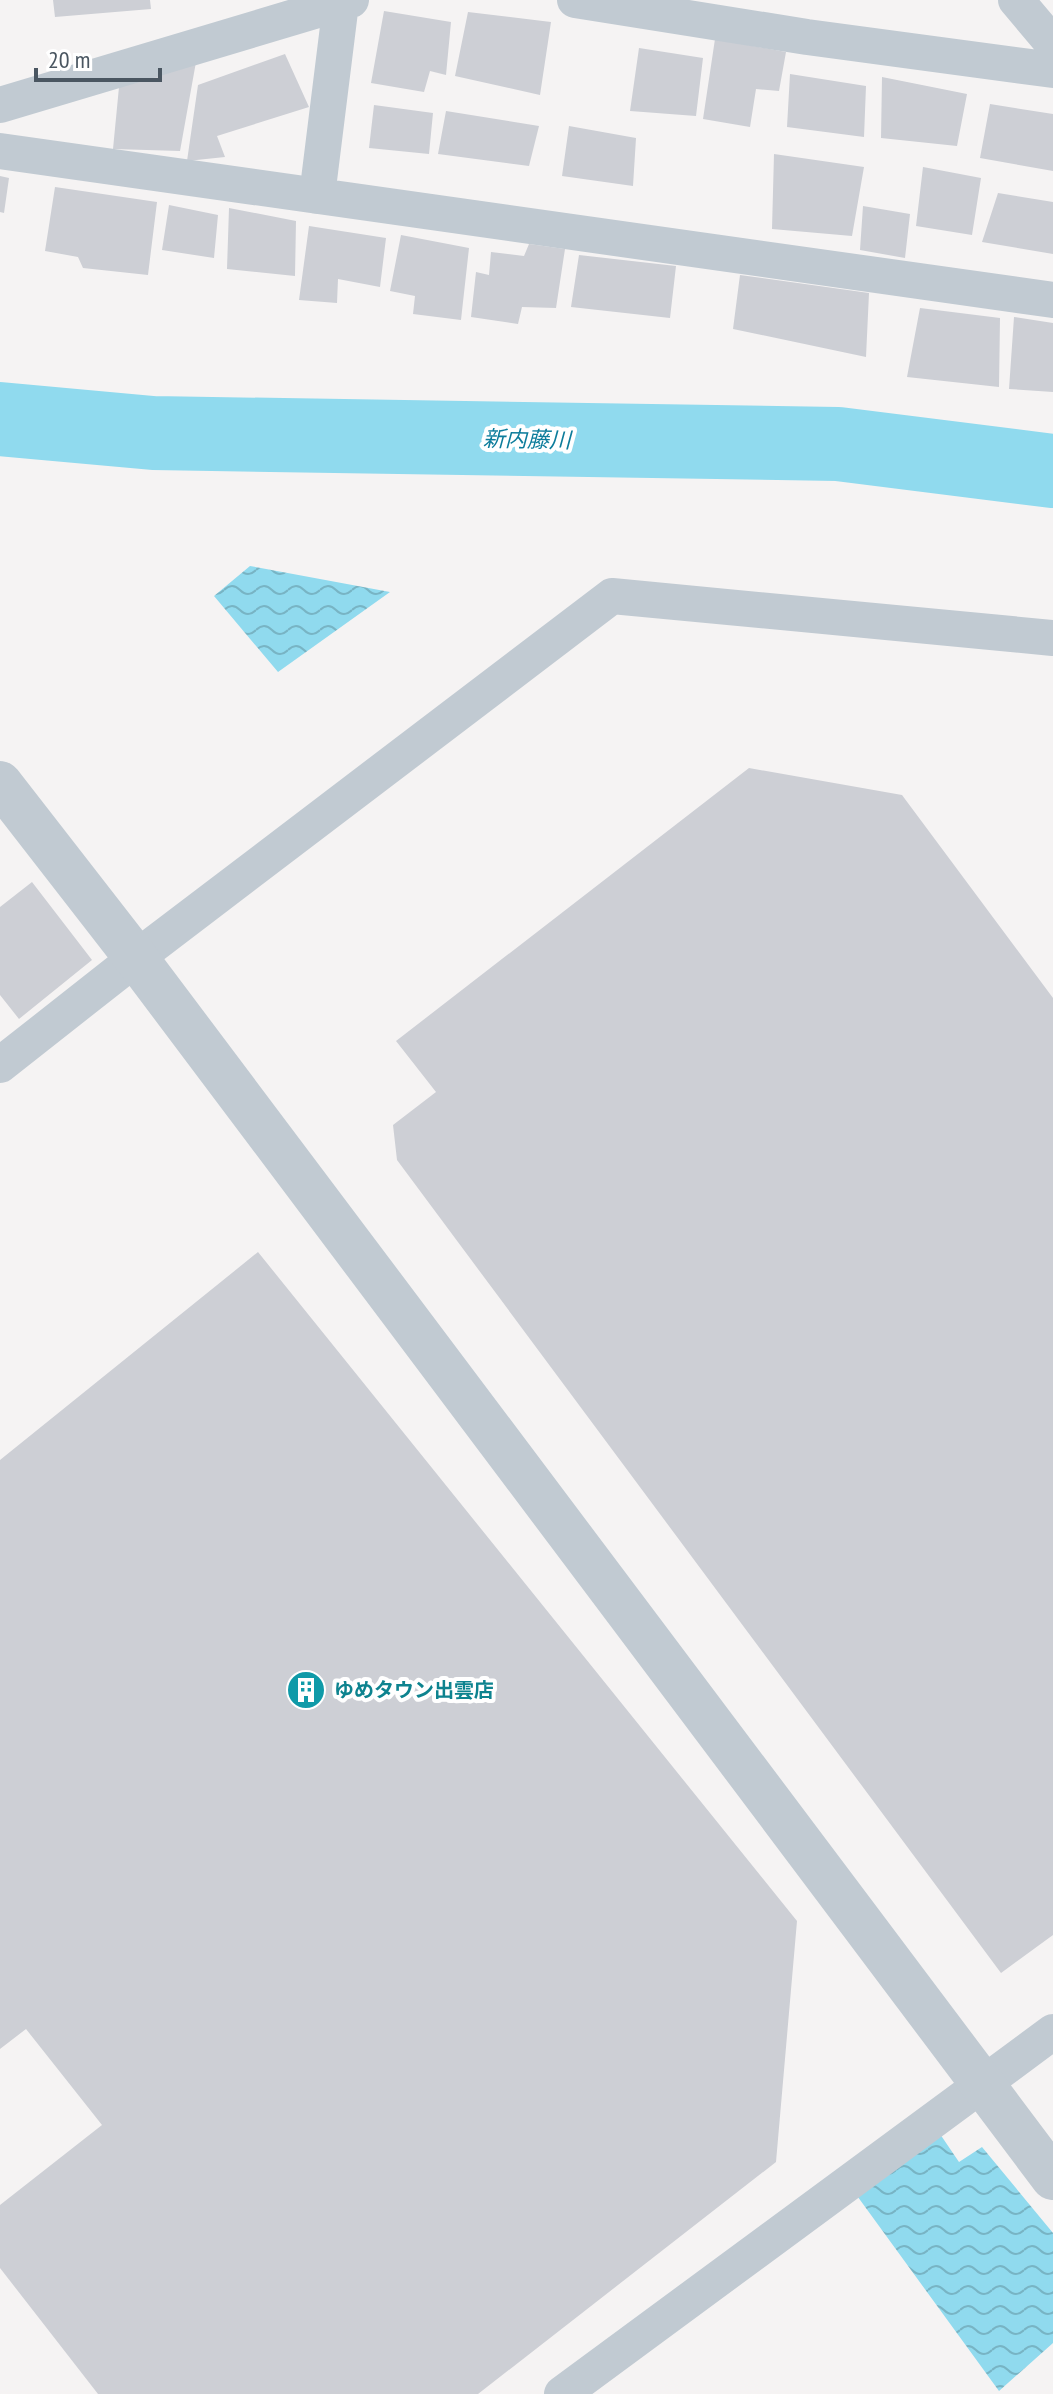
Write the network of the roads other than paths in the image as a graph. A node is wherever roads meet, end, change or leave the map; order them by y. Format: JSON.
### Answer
{"nodes":[{"id":1,"x":575,"y":0,"type":"edge"},
{"id":2,"x":1016,"y":0,"type":"edge"},
{"id":3,"x":346,"y":2,"type":"edge"},
{"id":4,"x":1053,"y":44,"type":"edge"},
{"id":5,"x":1053,"y":70,"type":"edge"},
{"id":6,"x":0,"y":105,"type":"edge"},
{"id":7,"x":0,"y":151,"type":"edge"},
{"id":8,"x":317,"y":196,"type":"junction"},
{"id":9,"x":1053,"y":300,"type":"edge"},
{"id":10,"x":1053,"y":638,"type":"edge"},
{"id":11,"x":0,"y":783,"type":"edge"},
{"id":12,"x":136,"y":958,"type":"junction"},
{"id":13,"x":0,"y":1065,"type":"edge"},
{"id":14,"x":1053,"y":2032,"type":"edge"},
{"id":15,"x":983,"y":2085,"type":"junction"},
{"id":16,"x":1053,"y":2178,"type":"edge"},
{"id":17,"x":562,"y":2394,"type":"edge"}],
"edges":[{"from":1,"to":5,"type":"street"},
{"from":2,"to":4,"type":"street"},
{"from":3,"to":6,"type":"street"},
{"from":3,"to":8,"type":"street"},
{"from":7,"to":8,"type":"street"},
{"from":8,"to":9,"type":"street"},
{"from":10,"to":12,"type":"street"},
{"from":11,"to":12,"type":"street"},
{"from":12,"to":13,"type":"street"},
{"from":12,"to":15,"type":"street"},
{"from":14,"to":15,"type":"street"},
{"from":15,"to":16,"type":"street"},
{"from":15,"to":17,"type":"street"}]}
